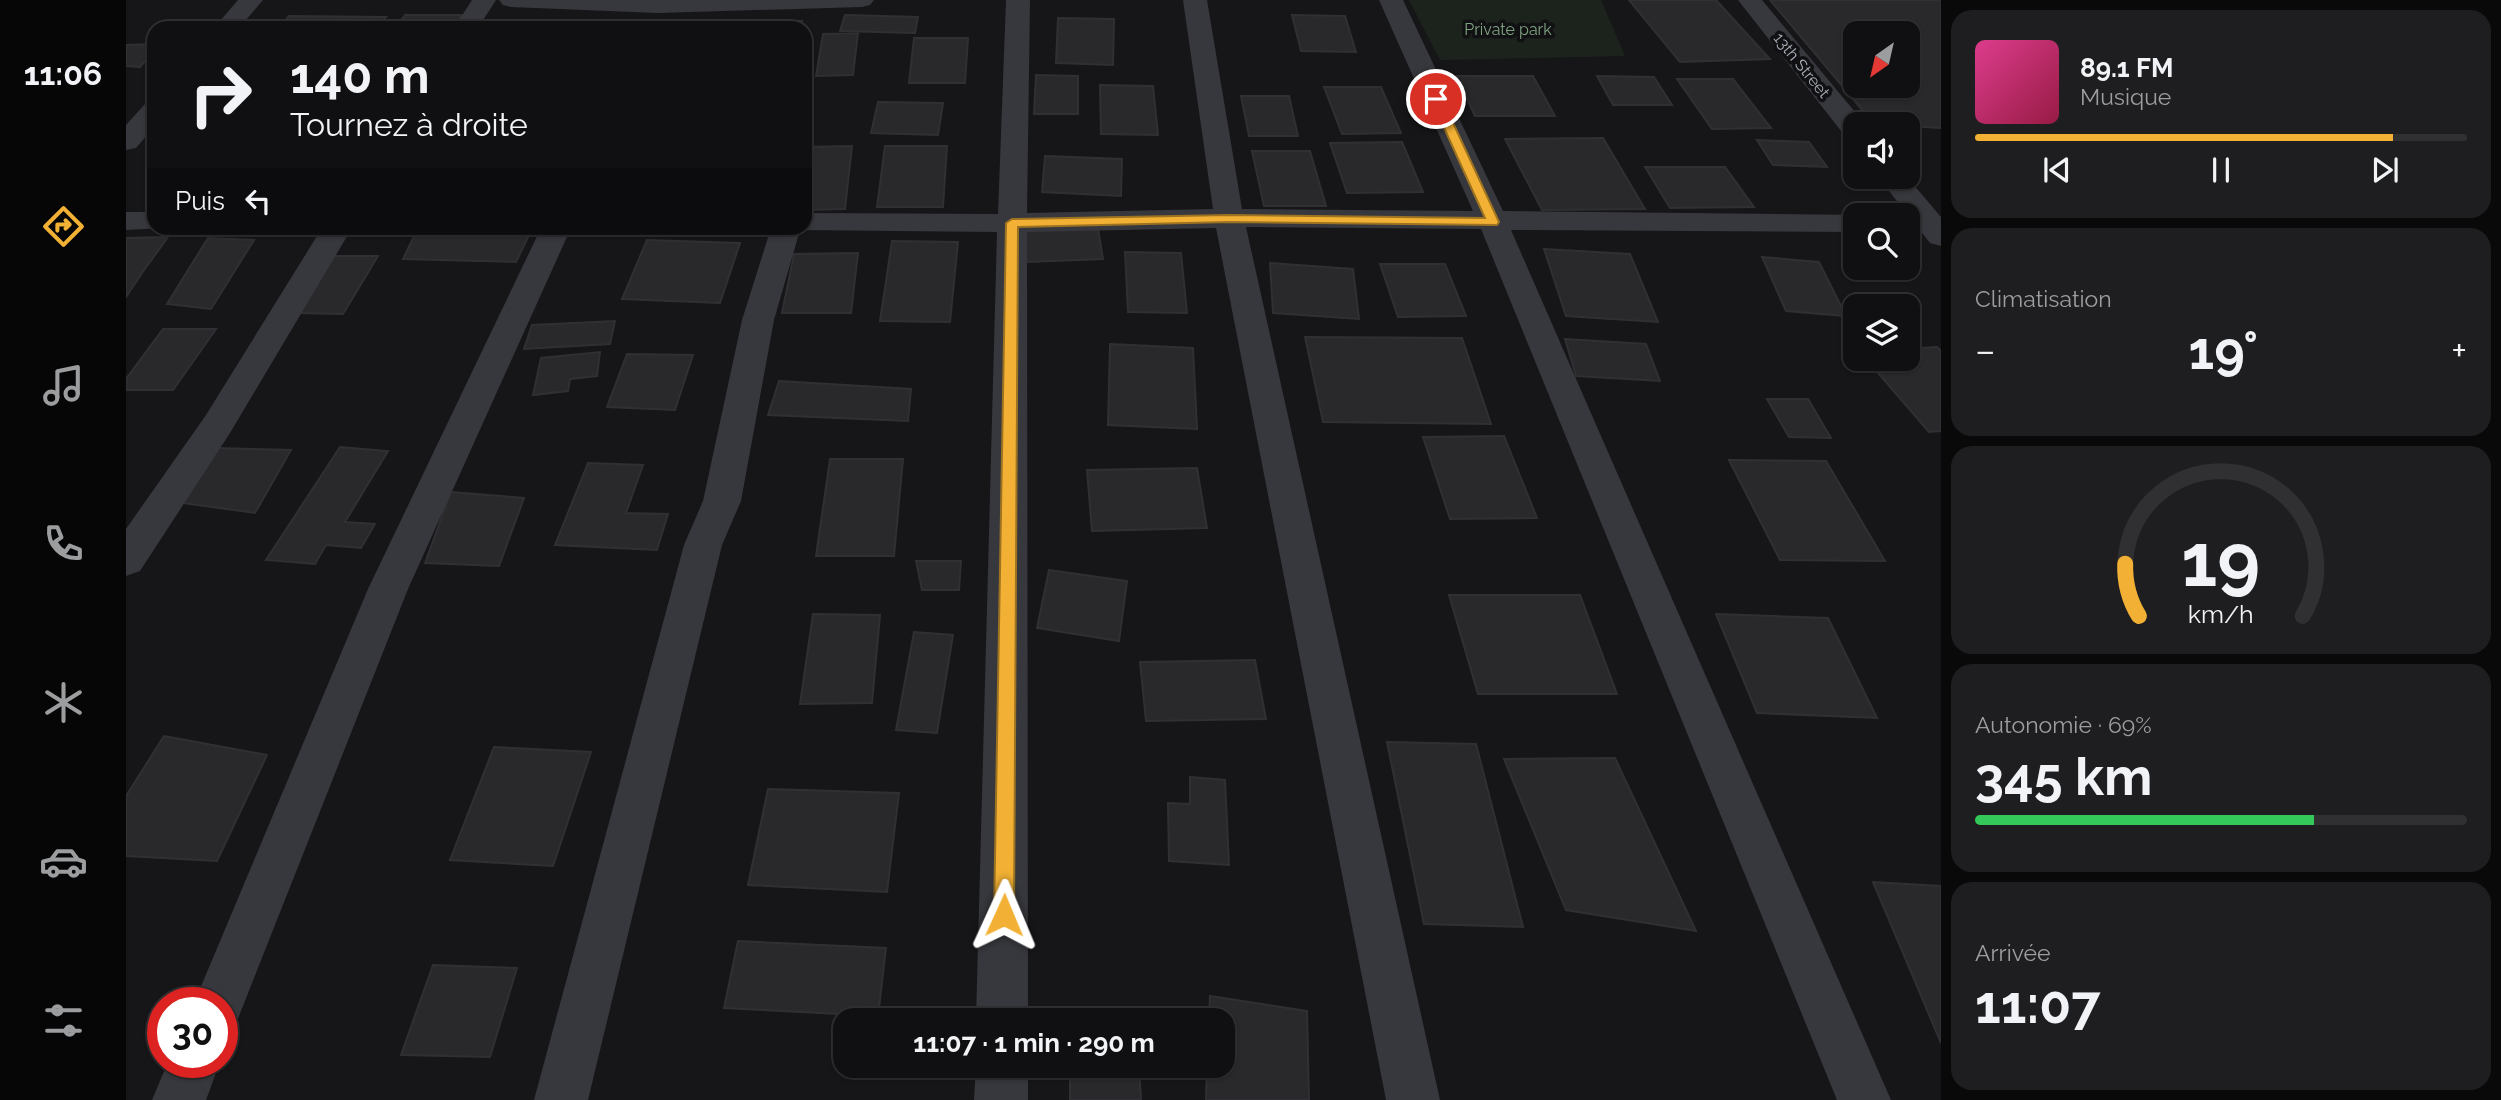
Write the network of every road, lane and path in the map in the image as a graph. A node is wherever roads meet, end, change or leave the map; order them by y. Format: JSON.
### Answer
{"nodes":[{"id":1,"x":251,"y":0,"type":"edge"},
{"id":2,"x":484,"y":0,"type":"edge"},
{"id":3,"x":511,"y":0,"type":"edge"},
{"id":4,"x":849,"y":0,"type":"edge"},
{"id":5,"x":862,"y":0,"type":"edge"},
{"id":6,"x":1018,"y":0,"type":"edge"},
{"id":7,"x":1195,"y":0,"type":"edge"},
{"id":8,"x":1391,"y":0,"type":"edge"},
{"id":9,"x":1750,"y":0,"type":"edge"},
{"id":10,"x":655,"y":11,"type":"edge"},
{"id":11,"x":232,"y":21,"type":"edge"},
{"id":12,"x":470,"y":21,"type":"edge"},
{"id":13,"x":1843,"y":115,"type":"edge"},
{"id":14,"x":147,"y":118,"type":"edge"},
{"id":15,"x":126,"y":142,"type":"edge"},
{"id":16,"x":1901,"y":189,"type":"edge"},
{"id":17,"x":1229,"y":218,"type":"junction"},
{"id":18,"x":147,"y":220,"type":"edge"},
{"id":19,"x":126,"y":221,"type":"edge"},
{"id":20,"x":812,"y":222,"type":"edge"},
{"id":21,"x":1493,"y":222,"type":"junction"},
{"id":22,"x":1012,"y":223,"type":"junction"},
{"id":23,"x":1843,"y":223,"type":"edge"},
{"id":24,"x":1930,"y":226,"type":"edge"},
{"id":25,"x":333,"y":235,"type":"edge"},
{"id":26,"x":553,"y":235,"type":"edge"},
{"id":27,"x":784,"y":235,"type":"edge"},
{"id":28,"x":126,"y":561,"type":"edge"},
{"id":29,"x":226,"y":987,"type":"edge"},
{"id":30,"x":1002,"y":1008,"type":"edge"},
{"id":31,"x":188,"y":1078,"type":"edge"},
{"id":32,"x":1002,"y":1078,"type":"edge"},
{"id":33,"x":179,"y":1100,"type":"edge"},
{"id":34,"x":561,"y":1100,"type":"edge"},
{"id":35,"x":1001,"y":1100,"type":"edge"},
{"id":36,"x":1413,"y":1100,"type":"edge"},
{"id":37,"x":1864,"y":1100,"type":"edge"}],
"edges":[{"from":1,"to":11,"type":"street"},
{"from":2,"to":12,"type":"street"},
{"from":3,"to":10,"type":"street"},
{"from":4,"to":5,"type":"street"},
{"from":4,"to":10,"type":"street"},
{"from":6,"to":22,"type":"street"},
{"from":7,"to":17,"type":"street"},
{"from":8,"to":21,"type":"street"},
{"from":9,"to":13,"type":"street","name":"13th Street"},
{"from":14,"to":15,"type":"street"},
{"from":16,"to":24,"type":"street"},
{"from":17,"to":21,"type":"street"},
{"from":17,"to":22,"type":"street"},
{"from":17,"to":36,"type":"street"},
{"from":18,"to":19,"type":"street"},
{"from":20,"to":22,"type":"street"},
{"from":21,"to":23,"type":"street"},
{"from":21,"to":37,"type":"street"},
{"from":22,"to":30,"type":"street"},
{"from":25,"to":28,"type":"street"},
{"from":26,"to":29,"type":"street"},
{"from":27,"to":34,"type":"street"},
{"from":31,"to":33,"type":"street"},
{"from":32,"to":35,"type":"street"}]}
